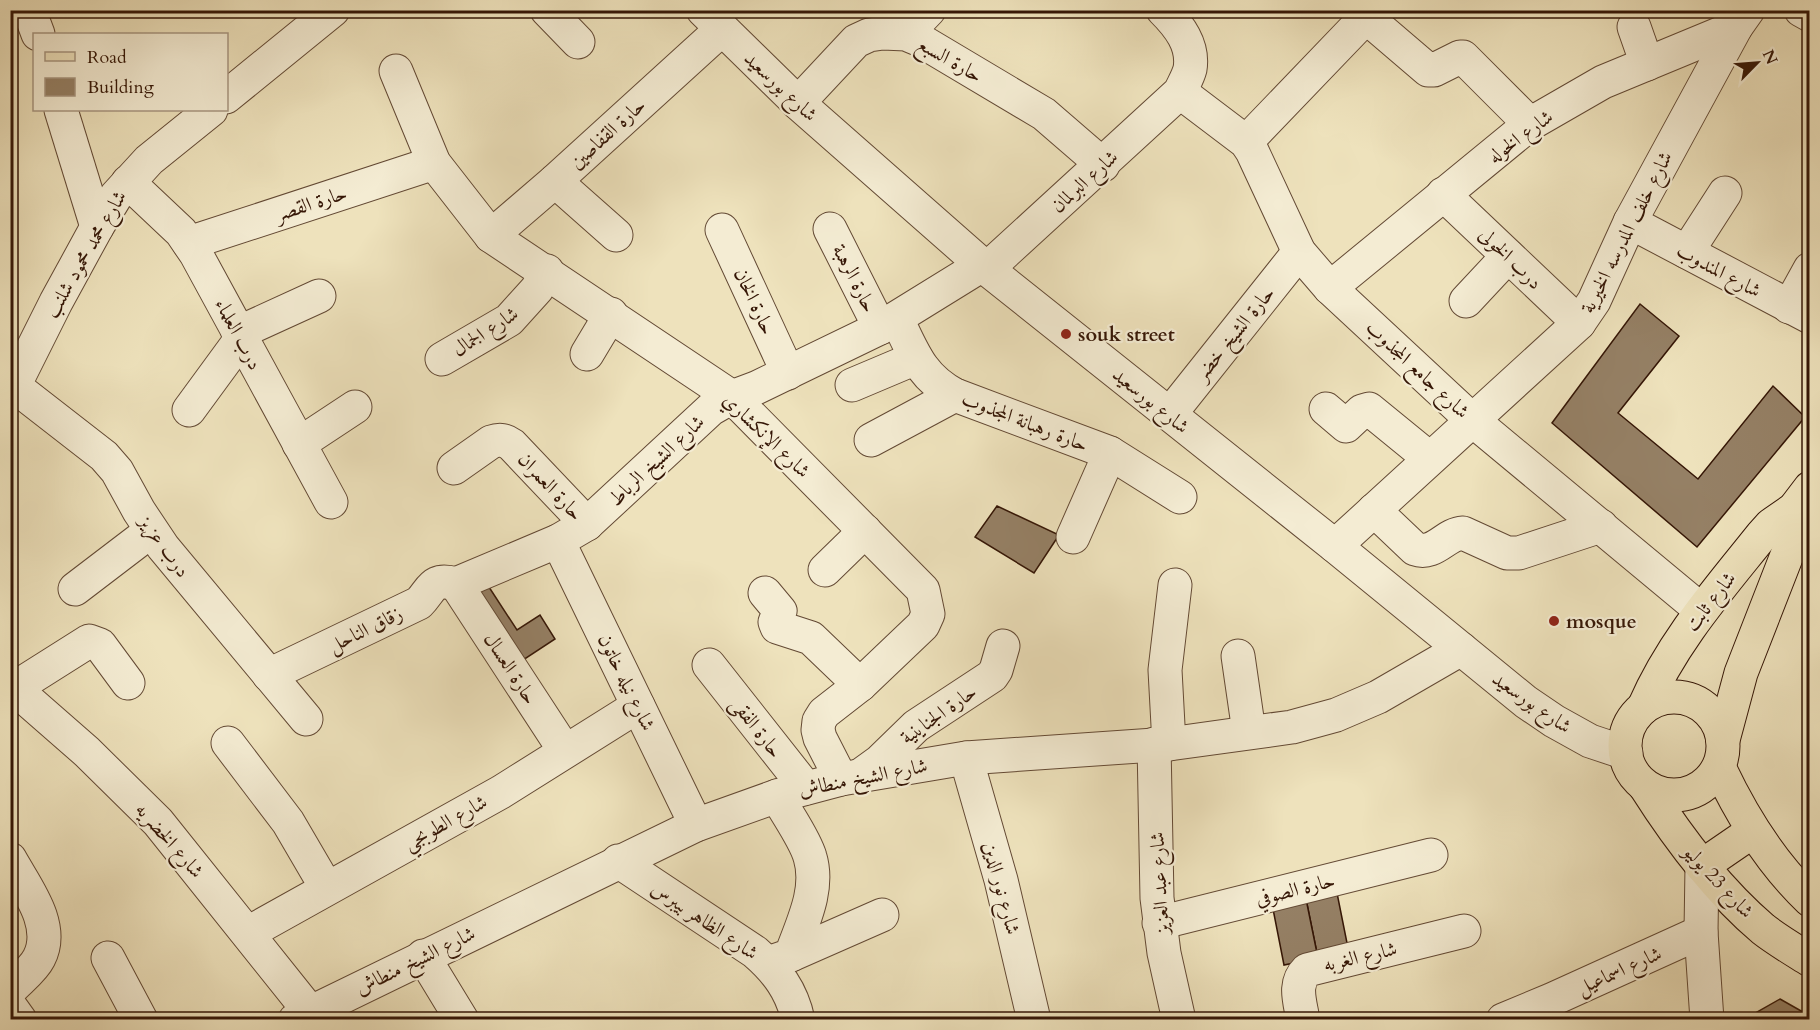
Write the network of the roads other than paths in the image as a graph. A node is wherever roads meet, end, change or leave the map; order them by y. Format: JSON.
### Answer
{"nodes":[{"id":1,"x":29,"y":10,"type":"edge"},
{"id":2,"x":333,"y":10,"type":"edge"},
{"id":3,"x":547,"y":10,"type":"edge"},
{"id":4,"x":929,"y":10,"type":"edge"},
{"id":5,"x":1801,"y":10,"type":"edge"},
{"id":6,"x":1168,"y":12,"type":"edge"},
{"id":7,"x":1367,"y":14,"type":"edge"},
{"id":8,"x":1809,"y":15,"type":"edge"},
{"id":9,"x":1742,"y":19,"type":"edge"},
{"id":10,"x":712,"y":20,"type":"edge"},
{"id":11,"x":1635,"y":27,"type":"dead end"},
{"id":12,"x":38,"y":33,"type":"edge"},
{"id":13,"x":906,"y":34,"type":"junction"},
{"id":14,"x":578,"y":42,"type":"dead end"},
{"id":15,"x":1647,"y":64,"type":"junction"},
{"id":16,"x":396,"y":71,"type":"dead end"},
{"id":17,"x":1180,"y":92,"type":"junction"},
{"id":18,"x":228,"y":95,"type":"edge"},
{"id":19,"x":798,"y":103,"type":"junction"},
{"id":20,"x":61,"y":111,"type":"edge"},
{"id":21,"x":210,"y":111,"type":"edge"},
{"id":22,"x":1530,"y":124,"type":"junction"},
{"id":23,"x":1246,"y":142,"type":"junction"},
{"id":24,"x":434,"y":163,"type":"junction"},
{"id":25,"x":1103,"y":165,"type":"junction"},
{"id":26,"x":555,"y":181,"type":"junction"},
{"id":27,"x":128,"y":182,"type":"junction"},
{"id":28,"x":1725,"y":193,"type":"dead end"},
{"id":29,"x":1443,"y":194,"type":"junction"},
{"id":30,"x":1630,"y":222,"type":"junction"},
{"id":31,"x":97,"y":227,"type":"junction"},
{"id":32,"x":830,"y":229,"type":"dead end"},
{"id":33,"x":722,"y":230,"type":"dead end"},
{"id":34,"x":616,"y":235,"type":"dead end"},
{"id":35,"x":491,"y":236,"type":"junction"},
{"id":36,"x":1299,"y":252,"type":"junction"},
{"id":37,"x":1687,"y":252,"type":"junction"},
{"id":38,"x":1509,"y":256,"type":"junction"},
{"id":39,"x":190,"y":262,"type":"junction"},
{"id":40,"x":985,"y":266,"type":"junction"},
{"id":41,"x":1809,"y":269,"type":"edge"},
{"id":42,"x":547,"y":271,"type":"junction"},
{"id":43,"x":1330,"y":288,"type":"junction"},
{"id":44,"x":319,"y":296,"type":"dead end"},
{"id":45,"x":1466,"y":302,"type":"dead end"},
{"id":46,"x":1799,"y":312,"type":"edge"},
{"id":47,"x":611,"y":314,"type":"junction"},
{"id":48,"x":1578,"y":323,"type":"junction"},
{"id":49,"x":889,"y":324,"type":"junction"},
{"id":50,"x":239,"y":336,"type":"junction"},
{"id":51,"x":587,"y":354,"type":"dead end"},
{"id":52,"x":916,"y":358,"type":"junction"},
{"id":53,"x":442,"y":359,"type":"dead end"},
{"id":54,"x":788,"y":373,"type":"junction"},
{"id":55,"x":852,"y":385,"type":"dead end"},
{"id":56,"x":12,"y":390,"type":"edge"},
{"id":57,"x":955,"y":395,"type":"junction"},
{"id":58,"x":732,"y":397,"type":"junction"},
{"id":59,"x":355,"y":407,"type":"dead end"},
{"id":60,"x":189,"y":410,"type":"dead end"},
{"id":61,"x":1326,"y":410,"type":"dead end"},
{"id":62,"x":1170,"y":414,"type":"junction"},
{"id":63,"x":1471,"y":419,"type":"junction"},
{"id":64,"x":871,"y":440,"type":"dead end"},
{"id":65,"x":300,"y":444,"type":"junction"},
{"id":66,"x":1110,"y":453,"type":"junction"},
{"id":67,"x":1429,"y":458,"type":"junction"},
{"id":68,"x":454,"y":468,"type":"dead end"},
{"id":69,"x":1180,"y":497,"type":"dead end"},
{"id":70,"x":1802,"y":499,"type":"edge"},
{"id":71,"x":331,"y":502,"type":"dead end"},
{"id":72,"x":1374,"y":510,"type":"junction"},
{"id":73,"x":587,"y":524,"type":"junction"},
{"id":74,"x":1601,"y":526,"type":"junction"},
{"id":75,"x":151,"y":531,"type":"junction"},
{"id":76,"x":866,"y":531,"type":"junction"},
{"id":77,"x":1073,"y":537,"type":"dead end"},
{"id":78,"x":558,"y":541,"type":"junction"},
{"id":79,"x":1335,"y":546,"type":"junction"},
{"id":80,"x":825,"y":570,"type":"dead end"},
{"id":81,"x":456,"y":584,"type":"junction"},
{"id":82,"x":1175,"y":585,"type":"dead end"},
{"id":83,"x":75,"y":589,"type":"dead end"},
{"id":84,"x":765,"y":593,"type":"dead end"},
{"id":85,"x":1701,"y":610,"type":"junction"},
{"id":86,"x":1003,"y":646,"type":"dead end"},
{"id":87,"x":1461,"y":649,"type":"junction"},
{"id":88,"x":1238,"y":656,"type":"dead end"},
{"id":89,"x":709,"y":665,"type":"dead end"},
{"id":90,"x":269,"y":675,"type":"junction"},
{"id":91,"x":128,"y":683,"type":"dead end"},
{"id":92,"x":860,"y":685,"type":"junction"},
{"id":93,"x":12,"y":689,"type":"edge"},
{"id":94,"x":638,"y":706,"type":"junction"},
{"id":95,"x":1644,"y":707,"type":"junction"},
{"id":96,"x":306,"y":719,"type":"dead end"},
{"id":97,"x":1249,"y":732,"type":"junction"},
{"id":98,"x":228,"y":743,"type":"dead end"},
{"id":99,"x":1162,"y":744,"type":"junction"},
{"id":100,"x":565,"y":751,"type":"junction"},
{"id":101,"x":1626,"y":753,"type":"junction"},
{"id":102,"x":1721,"y":754,"type":"junction"},
{"id":103,"x":966,"y":758,"type":"junction"},
{"id":104,"x":851,"y":777,"type":"junction"},
{"id":105,"x":1645,"y":786,"type":"junction"},
{"id":106,"x":791,"y":792,"type":"junction"},
{"id":107,"x":696,"y":825,"type":"junction"},
{"id":108,"x":1753,"y":831,"type":"junction"},
{"id":109,"x":1431,"y":855,"type":"dead end"},
{"id":110,"x":10,"y":859,"type":"edge"},
{"id":111,"x":618,"y":861,"type":"junction"},
{"id":112,"x":1702,"y":866,"type":"junction"},
{"id":113,"x":326,"y":887,"type":"junction"},
{"id":114,"x":1809,"y":900,"type":"edge"},
{"id":115,"x":882,"y":915,"type":"dead end"},
{"id":116,"x":1159,"y":923,"type":"junction"},
{"id":117,"x":1464,"y":931,"type":"dead end"},
{"id":118,"x":1701,"y":932,"type":"junction"},
{"id":119,"x":248,"y":933,"type":"junction"},
{"id":120,"x":1804,"y":946,"type":"edge"},
{"id":121,"x":423,"y":956,"type":"junction"},
{"id":122,"x":108,"y":958,"type":"dead end"},
{"id":123,"x":780,"y":959,"type":"junction"},
{"id":124,"x":10,"y":990,"type":"edge"},
{"id":125,"x":10,"y":1006,"type":"edge"},
{"id":126,"x":302,"y":1016,"type":"edge"},
{"id":127,"x":20,"y":1020,"type":"edge"},
{"id":128,"x":141,"y":1020,"type":"edge"},
{"id":129,"x":462,"y":1020,"type":"edge"},
{"id":130,"x":798,"y":1020,"type":"edge"},
{"id":131,"x":1034,"y":1020,"type":"edge"},
{"id":132,"x":1179,"y":1020,"type":"edge"},
{"id":133,"x":1304,"y":1020,"type":"edge"},
{"id":134,"x":1503,"y":1020,"type":"edge"},
{"id":135,"x":1707,"y":1020,"type":"edge"}],
"edges":[{"from":1,"to":12,"type":"street"},
{"from":2,"to":18,"type":"street"},
{"from":3,"to":14,"type":"street"},
{"from":4,"to":13,"type":"street"},
{"from":5,"to":8,"type":"street"},
{"from":6,"to":17,"type":"street"},
{"from":7,"to":22,"type":"street"},
{"from":7,"to":23,"type":"street"},
{"from":9,"to":15,"type":"street","name":"شارع الخوله"},
{"from":9,"to":30,"type":"street","name":"شارع خلف المدرسه الخيرية"},
{"from":10,"to":19,"type":"street","name":"شارع بورسعيد"},
{"from":10,"to":26,"type":"street","name":"حارة القفاصين"},
{"from":11,"to":15,"type":"street"},
{"from":13,"to":19,"type":"street","name":"حارة السبع"},
{"from":13,"to":25,"type":"street","name":"حارة السبع"},
{"from":15,"to":22,"type":"street","name":"شارع الخوله"},
{"from":16,"to":24,"type":"street","name":"شارع الإنكشاري"},
{"from":17,"to":23,"type":"street","name":"شارع جامع المجذوب"},
{"from":17,"to":25,"type":"street","name":"شارع البرلمان"},
{"from":19,"to":40,"type":"street","name":"شارع بورسعيد"},
{"from":20,"to":31,"type":"street"},
{"from":21,"to":27,"type":"street","name":"شارع محمد محمود شلنب"},
{"from":22,"to":29,"type":"street","name":"شارع الخوله"},
{"from":23,"to":36,"type":"street","name":"شارع جامع المجذوب"},
{"from":24,"to":35,"type":"street","name":"شارع الإنكشاري"},
{"from":24,"to":39,"type":"street","name":"حارة القصر"},
{"from":25,"to":40,"type":"street","name":"شارع البرلمان"},
{"from":26,"to":34,"type":"street"},
{"from":26,"to":35,"type":"street","name":"حارة القفاصين"},
{"from":27,"to":31,"type":"street","name":"شارع محمد محمود شلنب"},
{"from":27,"to":39,"type":"street","name":"درب العلماء"},
{"from":28,"to":37,"type":"street"},
{"from":29,"to":38,"type":"street","name":"درب الخولى"},
{"from":29,"to":43,"type":"street","name":"شارع الخوله"},
{"from":30,"to":37,"type":"street","name":"شارع المندوب"},
{"from":30,"to":48,"type":"street","name":"شارع خلف المدرسه الخيرية"},
{"from":31,"to":56,"type":"street","name":"شارع محمد محمود شلنب"},
{"from":32,"to":49,"type":"street","name":"حارة الرهبة"},
{"from":33,"to":54,"type":"street","name":"حارة الخان"},
{"from":35,"to":42,"type":"street","name":"شارع الإنكشاري"},
{"from":36,"to":43,"type":"street","name":"شارع جامع المجذوب"},
{"from":36,"to":62,"type":"street","name":"حارة الشيخ خضر"},
{"from":37,"to":46,"type":"street","name":"شارع المندوب"},
{"from":38,"to":45,"type":"street"},
{"from":38,"to":48,"type":"street","name":"درب الخولى"},
{"from":39,"to":50,"type":"street","name":"درب العلماء"},
{"from":40,"to":49,"type":"street","name":"شارع الشيخ الرباط"},
{"from":40,"to":62,"type":"street","name":"شارع بورسعيد"},
{"from":41,"to":46,"type":"street"},
{"from":42,"to":47,"type":"street","name":"شارع الإنكشاري"},
{"from":42,"to":53,"type":"street","name":"شارع الجمال"},
{"from":43,"to":63,"type":"street","name":"شارع جامع المجذوب"},
{"from":44,"to":50,"type":"street"},
{"from":47,"to":51,"type":"street"},
{"from":47,"to":58,"type":"street","name":"شارع الإنكشاري"},
{"from":48,"to":63,"type":"street","name":"شارع خلف المدرسه الخيرية"},
{"from":49,"to":52,"type":"street","name":"حارة رهبانة المجذوب"},
{"from":49,"to":54,"type":"street","name":"شارع الشيخ الرباط"},
{"from":50,"to":60,"type":"street"},
{"from":50,"to":65,"type":"street","name":"درب العلماء"},
{"from":52,"to":55,"type":"street"},
{"from":52,"to":57,"type":"street","name":"حارة رهبانة المجذوب"},
{"from":54,"to":58,"type":"street","name":"شارع الشيخ الرباط"},
{"from":56,"to":75,"type":"street","name":"درب عزيز"},
{"from":57,"to":64,"type":"street"},
{"from":57,"to":66,"type":"street","name":"حارة رهبانة المجذوب"},
{"from":58,"to":73,"type":"street","name":"شارع الشيخ الرباط"},
{"from":58,"to":76,"type":"street","name":"شارع الإنكشاري"},
{"from":59,"to":65,"type":"street"},
{"from":61,"to":67,"type":"street"},
{"from":62,"to":79,"type":"street","name":"شارع بورسعيد"},
{"from":63,"to":67,"type":"street","name":"شارع خلف المدرسه الخيرية"},
{"from":63,"to":74,"type":"street","name":"شارع جامع المجذوب"},
{"from":65,"to":71,"type":"street","name":"درب العلماء"},
{"from":66,"to":69,"type":"street","name":"حارة رهبانة المجذوب"},
{"from":66,"to":77,"type":"street"},
{"from":67,"to":72,"type":"street","name":"شارع خلف المدرسه الخيرية"},
{"from":68,"to":73,"type":"street","name":"حارة العمران"},
{"from":70,"to":85,"type":"main road","name":"شارع ثابت"},
{"from":70,"to":102,"type":"main road","name":"شارع ثابت"},
{"from":72,"to":74,"type":"street"},
{"from":72,"to":79,"type":"street","name":"شارع خلف المدرسه الخيرية"},
{"from":73,"to":78,"type":"street","name":"شارع الشيخ الرباط"},
{"from":74,"to":85,"type":"street","name":"شارع جامع المجذوب"},
{"from":75,"to":83,"type":"street"},
{"from":75,"to":90,"type":"street","name":"درب عزيز"},
{"from":76,"to":80,"type":"street"},
{"from":76,"to":92,"type":"street","name":"شارع الإنكشاري"},
{"from":78,"to":81,"type":"street","name":"شارع الشيخ الرباط"},
{"from":78,"to":94,"type":"street","name":"شارع نيله خاتون"},
{"from":79,"to":87,"type":"street","name":"شارع بورسعيد"},
{"from":81,"to":90,"type":"street","name":"زقاق الناحل"},
{"from":81,"to":100,"type":"street","name":"حارة العسال"},
{"from":82,"to":99,"type":"street","name":"شارع عبد العزيز"},
{"from":84,"to":92,"type":"street"},
{"from":85,"to":95,"type":"main road","name":"شارع ثابت"},
{"from":86,"to":104,"type":"street","name":"حارة الجناينية"},
{"from":87,"to":97,"type":"street","name":"شارع الشيخ منطاش"},
{"from":87,"to":101,"type":"street","name":"شارع بورسعيد"},
{"from":88,"to":97,"type":"street"},
{"from":89,"to":106,"type":"street","name":"حارة الفقى"},
{"from":90,"to":96,"type":"street","name":"درب عزيز"},
{"from":91,"to":93,"type":"street"},
{"from":92,"to":104,"type":"street","name":"شارع الإنكشاري"},
{"from":93,"to":119,"type":"street","name":"شارع الخضريه"},
{"from":94,"to":100,"type":"street","name":"شارع الطوبجي"},
{"from":94,"to":107,"type":"street","name":"شارع نيله خاتون"},
{"from":95,"to":101,"type":"main road"},
{"from":95,"to":102,"type":"main road"},
{"from":97,"to":99,"type":"street","name":"شارع الشيخ منطاش"},
{"from":98,"to":113,"type":"street"},
{"from":99,"to":103,"type":"street","name":"شارع الشيخ منطاش"},
{"from":99,"to":116,"type":"street","name":"شارع عبد العزيز"},
{"from":100,"to":113,"type":"street","name":"شارع الطوبجي"},
{"from":101,"to":105,"type":"main road"},
{"from":102,"to":105,"type":"main road"},
{"from":102,"to":108,"type":"main road"},
{"from":103,"to":104,"type":"street","name":"شارع الشيخ منطاش"},
{"from":103,"to":131,"type":"street","name":"شارع نور الدين"},
{"from":104,"to":106,"type":"street","name":"شارع الشيخ منطاش"},
{"from":105,"to":112,"type":"main road","name":"شارع 23 يوليو"},
{"from":106,"to":107,"type":"street","name":"شارع الشيخ منطاش"},
{"from":106,"to":123,"type":"street","name":"حارة الفقى"},
{"from":107,"to":111,"type":"street","name":"شارع الشيخ منطاش"},
{"from":108,"to":112,"type":"main road"},
{"from":108,"to":114,"type":"main road"},
{"from":109,"to":116,"type":"street","name":"حارة الصوفي"},
{"from":110,"to":124,"type":"street"},
{"from":111,"to":121,"type":"street","name":"شارع الشيخ منطاش"},
{"from":111,"to":123,"type":"street","name":"شارع الظاهر بيبرس"},
{"from":112,"to":118,"type":"street"},
{"from":112,"to":120,"type":"main road","name":"شارع 23 يوليو"},
{"from":113,"to":119,"type":"street","name":"شارع الطوبجي"},
{"from":115,"to":123,"type":"street"},
{"from":116,"to":132,"type":"street","name":"شارع عبد العزيز"},
{"from":117,"to":133,"type":"street","name":"شارع الغربه"},
{"from":118,"to":134,"type":"street","name":"شارع اسماعيل"},
{"from":118,"to":135,"type":"street"},
{"from":119,"to":126,"type":"street","name":"شارع الخضريه"},
{"from":121,"to":126,"type":"street","name":"شارع الشيخ منطاش"},
{"from":121,"to":129,"type":"street"},
{"from":122,"to":128,"type":"street"},
{"from":123,"to":130,"type":"street","name":"شارع الظاهر بيبرس"},
{"from":125,"to":127,"type":"street"}]}
